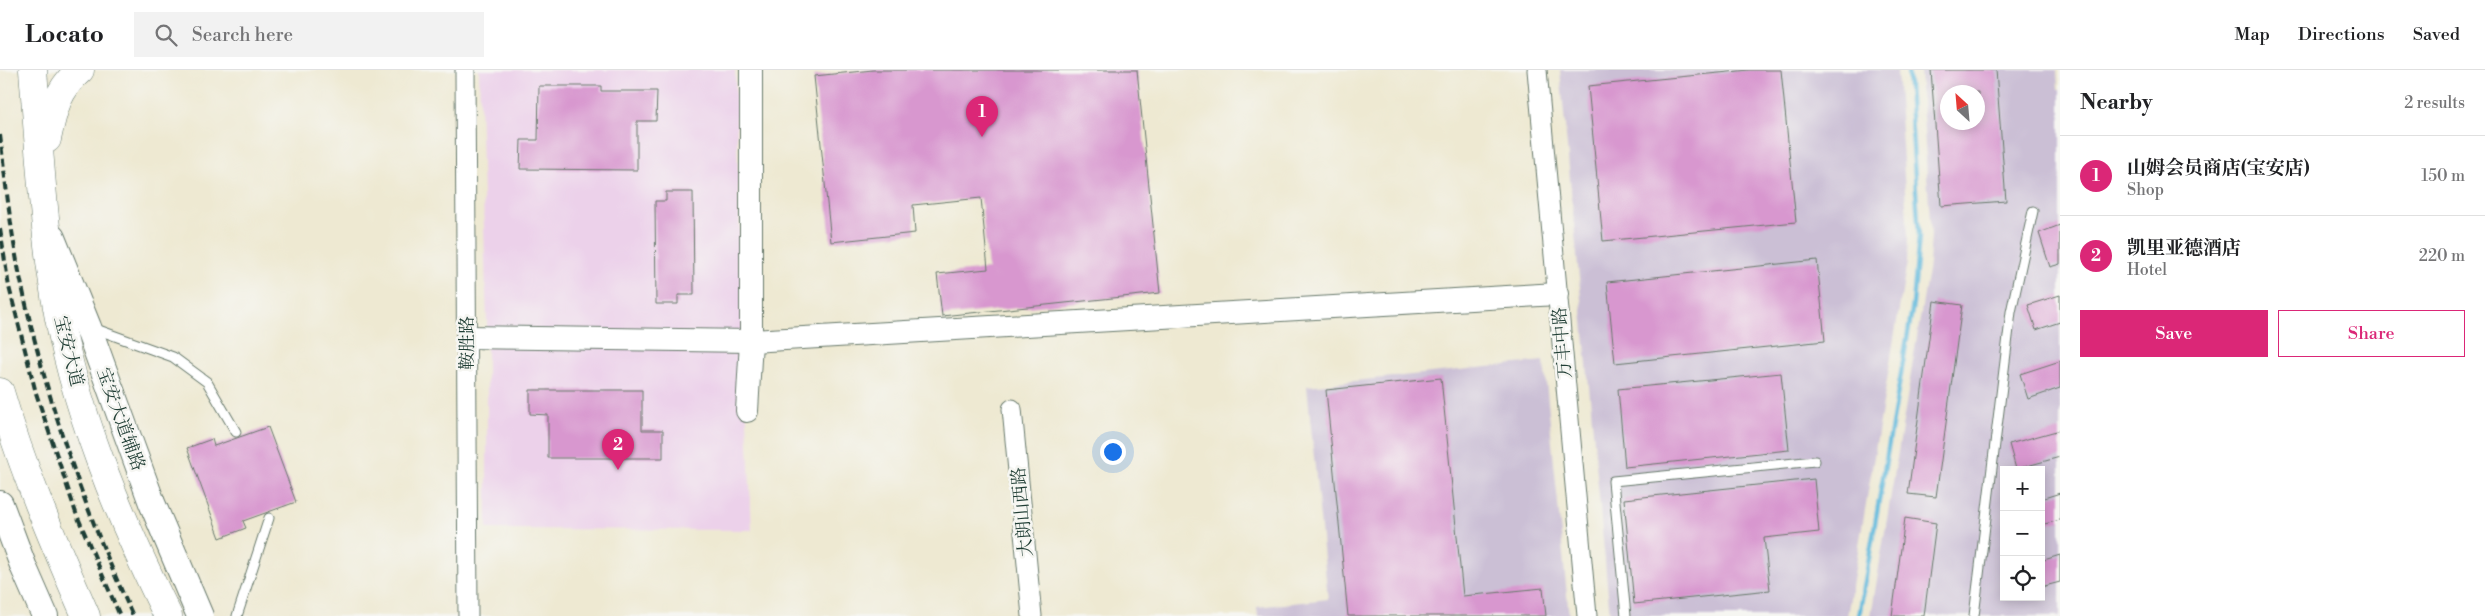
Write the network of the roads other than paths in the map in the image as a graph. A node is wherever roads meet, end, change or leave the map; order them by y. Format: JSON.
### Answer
{"nodes":[{"id":1,"x":33,"y":70,"type":"edge"},
{"id":2,"x":80,"y":70,"type":"edge"},
{"id":3,"x":465,"y":70,"type":"edge"},
{"id":4,"x":750,"y":70,"type":"edge"},
{"id":5,"x":1537,"y":70,"type":"edge"},
{"id":6,"x":41,"y":173,"type":"junction"},
{"id":7,"x":2033,"y":211,"type":"dead end"},
{"id":8,"x":45,"y":221,"type":"junction"},
{"id":9,"x":1558,"y":294,"type":"junction"},
{"id":10,"x":88,"y":327,"type":"junction"},
{"id":11,"x":466,"y":337,"type":"junction"},
{"id":12,"x":751,"y":341,"type":"junction"},
{"id":13,"x":0,"y":392,"type":"edge"},
{"id":14,"x":1012,"y":409,"type":"dead end"},
{"id":15,"x":747,"y":411,"type":"dead end"},
{"id":16,"x":236,"y":432,"type":"dead end"},
{"id":17,"x":1815,"y":461,"type":"dead end"},
{"id":18,"x":0,"y":504,"type":"edge"},
{"id":19,"x":269,"y":518,"type":"dead end"},
{"id":20,"x":45,"y":616,"type":"edge"},
{"id":21,"x":86,"y":616,"type":"edge"},
{"id":22,"x":168,"y":616,"type":"edge"},
{"id":23,"x":200,"y":616,"type":"edge"},
{"id":24,"x":237,"y":616,"type":"edge"},
{"id":25,"x":468,"y":616,"type":"edge"},
{"id":26,"x":1032,"y":616,"type":"edge"},
{"id":27,"x":1587,"y":616,"type":"edge"},
{"id":28,"x":1626,"y":616,"type":"edge"},
{"id":29,"x":1974,"y":616,"type":"edge"}],
"edges":[{"from":1,"to":6,"type":"main road","name":"宝安大道"},
{"from":2,"to":6,"type":"main road"},
{"from":3,"to":11,"type":"street","name":"鞍胜路"},
{"from":4,"to":12,"type":"street"},
{"from":5,"to":9,"type":"street","name":"万丰中路"},
{"from":6,"to":8,"type":"main road","name":"宝安大道"},
{"from":7,"to":29,"type":"lane"},
{"from":8,"to":10,"type":"main road","name":"宝安大道辅路"},
{"from":8,"to":22,"type":"main road","name":"宝安大道"},
{"from":9,"to":12,"type":"street"},
{"from":9,"to":27,"type":"street","name":"万丰中路"},
{"from":10,"to":16,"type":"lane"},
{"from":10,"to":23,"type":"main road","name":"宝安大道辅路"},
{"from":11,"to":12,"type":"street"},
{"from":11,"to":25,"type":"street","name":"鞍胜路"},
{"from":12,"to":15,"type":"street"},
{"from":13,"to":21,"type":"main road"},
{"from":14,"to":26,"type":"street","name":"大朗山西路"},
{"from":17,"to":28,"type":"lane"},
{"from":18,"to":20,"type":"main road"},
{"from":19,"to":24,"type":"lane"}]}
